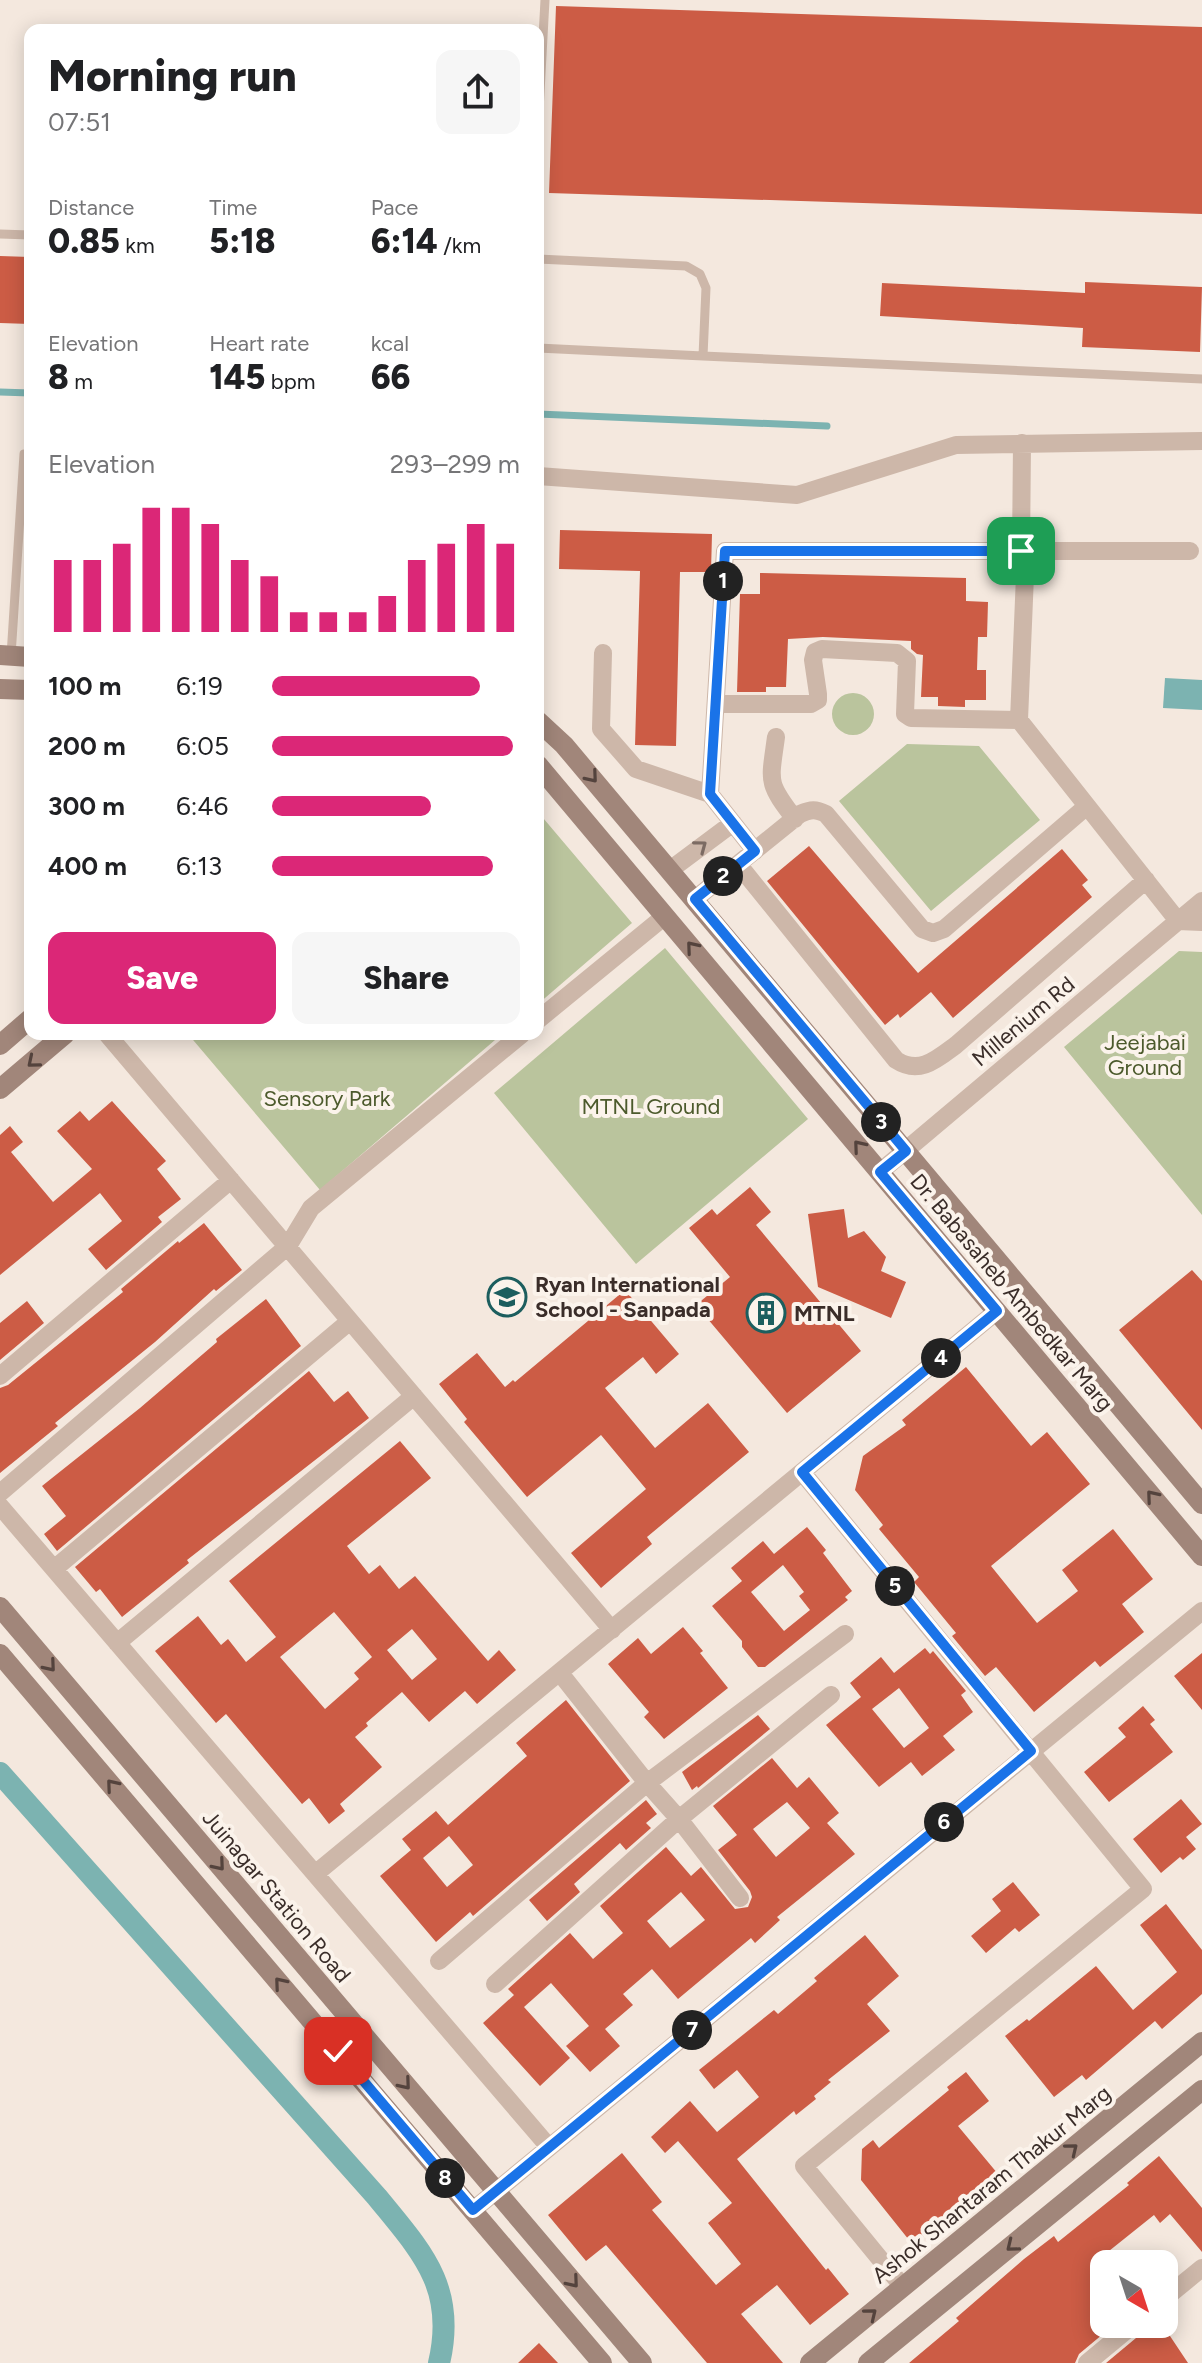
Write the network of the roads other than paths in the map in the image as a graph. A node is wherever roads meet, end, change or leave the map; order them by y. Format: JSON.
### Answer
{"nodes":[{"id":1,"x":545,"y":0,"type":"edge"},
{"id":2,"x":544,"y":24,"type":"edge"},
{"id":3,"x":0,"y":234,"type":"edge"},
{"id":4,"x":24,"y":235,"type":"edge"},
{"id":5,"x":544,"y":259,"type":"edge"},
{"id":6,"x":544,"y":348,"type":"edge"},
{"id":7,"x":703,"y":356,"type":"junction"},
{"id":8,"x":1202,"y":379,"type":"edge"},
{"id":9,"x":1202,"y":441,"type":"edge"},
{"id":10,"x":1022,"y":443,"type":"junction"},
{"id":11,"x":24,"y":454,"type":"edge"},
{"id":12,"x":544,"y":476,"type":"edge"},
{"id":13,"x":1023,"y":551,"type":"junction"},
{"id":14,"x":1190,"y":551,"type":"dead end"},
{"id":15,"x":603,"y":653,"type":"dead end"},
{"id":16,"x":14,"y":656,"type":"edge"},
{"id":17,"x":0,"y":689,"type":"edge"},
{"id":18,"x":24,"y":690,"type":"edge"},
{"id":19,"x":716,"y":704,"type":"junction"},
{"id":20,"x":1019,"y":720,"type":"junction"},
{"id":21,"x":544,"y":727,"type":"edge"},
{"id":22,"x":776,"y":737,"type":"dead end"},
{"id":23,"x":544,"y":772,"type":"edge"},
{"id":24,"x":710,"y":794,"type":"junction"},
{"id":25,"x":1087,"y":806,"type":"junction"},
{"id":26,"x":795,"y":819,"type":"junction"},
{"id":27,"x":733,"y":823,"type":"junction"},
{"id":28,"x":755,"y":851,"type":"junction"},
{"id":29,"x":738,"y":864,"type":"junction"},
{"id":30,"x":670,"y":870,"type":"junction"},
{"id":31,"x":1146,"y":880,"type":"junction"},
{"id":32,"x":695,"y":899,"type":"junction"},
{"id":33,"x":1202,"y":901,"type":"edge"},
{"id":34,"x":665,"y":916,"type":"junction"},
{"id":35,"x":1178,"y":921,"type":"junction"},
{"id":36,"x":1202,"y":922,"type":"edge"},
{"id":37,"x":544,"y":1015,"type":"edge"},
{"id":38,"x":24,"y":1024,"type":"edge"},
{"id":39,"x":58,"y":1040,"type":"edge"},
{"id":40,"x":112,"y":1040,"type":"edge"},
{"id":41,"x":515,"y":1040,"type":"edge"},
{"id":42,"x":0,"y":1045,"type":"edge"},
{"id":43,"x":0,"y":1089,"type":"edge"},
{"id":44,"x":906,"y":1151,"type":"junction"},
{"id":45,"x":880,"y":1172,"type":"junction"},
{"id":46,"x":231,"y":1180,"type":"junction"},
{"id":47,"x":288,"y":1246,"type":"junction"},
{"id":48,"x":997,"y":1311,"type":"junction"},
{"id":49,"x":350,"y":1321,"type":"junction"},
{"id":50,"x":0,"y":1376,"type":"edge"},
{"id":51,"x":414,"y":1396,"type":"junction"},
{"id":52,"x":802,"y":1472,"type":"junction"},
{"id":53,"x":0,"y":1493,"type":"edge"},
{"id":54,"x":1202,"y":1504,"type":"edge"},
{"id":55,"x":0,"y":1506,"type":"edge"},
{"id":56,"x":1202,"y":1556,"type":"edge"},
{"id":57,"x":54,"y":1569,"type":"junction"},
{"id":58,"x":0,"y":1607,"type":"edge"},
{"id":59,"x":1202,"y":1611,"type":"edge"},
{"id":60,"x":612,"y":1630,"type":"junction"},
{"id":61,"x":845,"y":1634,"type":"dead end"},
{"id":62,"x":117,"y":1643,"type":"junction"},
{"id":63,"x":0,"y":1654,"type":"edge"},
{"id":64,"x":560,"y":1673,"type":"junction"},
{"id":65,"x":831,"y":1695,"type":"dead end"},
{"id":66,"x":1031,"y":1751,"type":"junction"},
{"id":67,"x":647,"y":1783,"type":"junction"},
{"id":68,"x":679,"y":1819,"type":"junction"},
{"id":69,"x":315,"y":1874,"type":"junction"},
{"id":70,"x":740,"y":1898,"type":"dead end"},
{"id":71,"x":439,"y":1961,"type":"dead end"},
{"id":72,"x":495,"y":1984,"type":"dead end"},
{"id":73,"x":1202,"y":2042,"type":"edge"},
{"id":74,"x":1202,"y":2090,"type":"edge"},
{"id":75,"x":549,"y":2147,"type":"junction"},
{"id":76,"x":496,"y":2191,"type":"junction"},
{"id":77,"x":473,"y":2210,"type":"junction"},
{"id":78,"x":1202,"y":2268,"type":"edge"},
{"id":79,"x":903,"y":2287,"type":"junction"},
{"id":80,"x":1178,"y":2288,"type":"edge"},
{"id":81,"x":1117,"y":2338,"type":"edge"},
{"id":82,"x":602,"y":2363,"type":"edge"},
{"id":83,"x":642,"y":2363,"type":"edge"},
{"id":84,"x":810,"y":2363,"type":"edge"},
{"id":85,"x":868,"y":2363,"type":"edge"},
{"id":86,"x":1087,"y":2363,"type":"edge"}],
"edges":[{"from":1,"to":2,"type":"lane"},
{"from":3,"to":4,"type":"lane"},
{"from":5,"to":7,"type":"lane"},
{"from":6,"to":7,"type":"lane"},
{"from":7,"to":8,"type":"lane"},
{"from":9,"to":10,"type":"street"},
{"from":10,"to":12,"type":"street"},
{"from":10,"to":13,"type":"street"},
{"from":11,"to":16,"type":"lane"},
{"from":13,"to":14,"type":"street"},
{"from":13,"to":19,"type":"street"},
{"from":13,"to":20,"type":"street"},
{"from":15,"to":24,"type":"street"},
{"from":17,"to":18,"type":"street"},
{"from":19,"to":20,"type":"street"},
{"from":19,"to":24,"type":"street"},
{"from":20,"to":25,"type":"street"},
{"from":21,"to":30,"type":"street","name":"Dr. Babasaheb Ambedkar Marg","one_way":true},
{"from":22,"to":26,"type":"street"},
{"from":23,"to":34,"type":"street","name":"Dr. Babasaheb Ambedkar Marg"},
{"from":24,"to":27,"type":"street"},
{"from":25,"to":26,"type":"street"},
{"from":25,"to":31,"type":"street"},
{"from":26,"to":28,"type":"street"},
{"from":27,"to":28,"type":"street"},
{"from":30,"to":27,"type":"street","one_way":true},
{"from":28,"to":29,"type":"street"},
{"from":29,"to":31,"type":"street"},
{"from":29,"to":32,"type":"street"},
{"from":30,"to":32,"type":"street","name":"Dr. Babasaheb Ambedkar Marg"},
{"from":31,"to":35,"type":"street"},
{"from":32,"to":44,"type":"street","name":"Dr. Babasaheb Ambedkar Marg"},
{"from":33,"to":35,"type":"street","name":"Millenium Rd"},
{"from":34,"to":37,"type":"street"},
{"from":45,"to":34,"type":"street","name":"Dr. Babasaheb Ambedkar Marg","one_way":true},
{"from":35,"to":36,"type":"street"},
{"from":35,"to":44,"type":"street","name":"Millenium Rd"},
{"from":38,"to":42,"type":"street"},
{"from":39,"to":43,"type":"street","one_way":true},
{"from":40,"to":46,"type":"street"},
{"from":41,"to":47,"type":"street"},
{"from":44,"to":45,"type":"street","name":"Millenium Rd"},
{"from":44,"to":54,"type":"street","name":"Dr. Babasaheb Ambedkar Marg"},
{"from":45,"to":48,"type":"street","name":"Dr. Babasaheb Ambedkar Marg"},
{"from":46,"to":47,"type":"street"},
{"from":46,"to":50,"type":"street"},
{"from":47,"to":49,"type":"street"},
{"from":47,"to":53,"type":"street"},
{"from":48,"to":52,"type":"street"},
{"from":56,"to":48,"type":"street","name":"Dr. Babasaheb Ambedkar Marg","one_way":true},
{"from":49,"to":51,"type":"street"},
{"from":49,"to":57,"type":"street"},
{"from":51,"to":60,"type":"street"},
{"from":51,"to":62,"type":"street"},
{"from":52,"to":60,"type":"street"},
{"from":52,"to":66,"type":"street"},
{"from":55,"to":57,"type":"street"},
{"from":57,"to":62,"type":"street"},
{"from":58,"to":76,"type":"street","name":"Juinagar Station Road","one_way":true},
{"from":59,"to":66,"type":"street"},
{"from":60,"to":64,"type":"street"},
{"from":61,"to":67,"type":"street"},
{"from":62,"to":69,"type":"street"},
{"from":77,"to":63,"type":"street","one_way":true},
{"from":64,"to":67,"type":"street"},
{"from":64,"to":69,"type":"street"},
{"from":65,"to":68,"type":"street"},
{"from":66,"to":75,"type":"street"},
{"from":66,"to":79,"type":"street"},
{"from":67,"to":68,"type":"street"},
{"from":67,"to":71,"type":"street"},
{"from":68,"to":70,"type":"street"},
{"from":68,"to":72,"type":"street"},
{"from":69,"to":75,"type":"street"},
{"from":79,"to":73,"type":"street","name":"Ashok Shantaram Thakur Marg","one_way":true},
{"from":74,"to":85,"type":"street","one_way":true},
{"from":75,"to":76,"type":"street"},
{"from":76,"to":77,"type":"street"},
{"from":76,"to":83,"type":"street","name":"Juinagar Station Road","one_way":true},
{"from":77,"to":82,"type":"street"},
{"from":78,"to":80,"type":"street"},
{"from":84,"to":79,"type":"street","name":"Ashok Shantaram Thakur Marg","one_way":true},
{"from":81,"to":86,"type":"street"}]}
